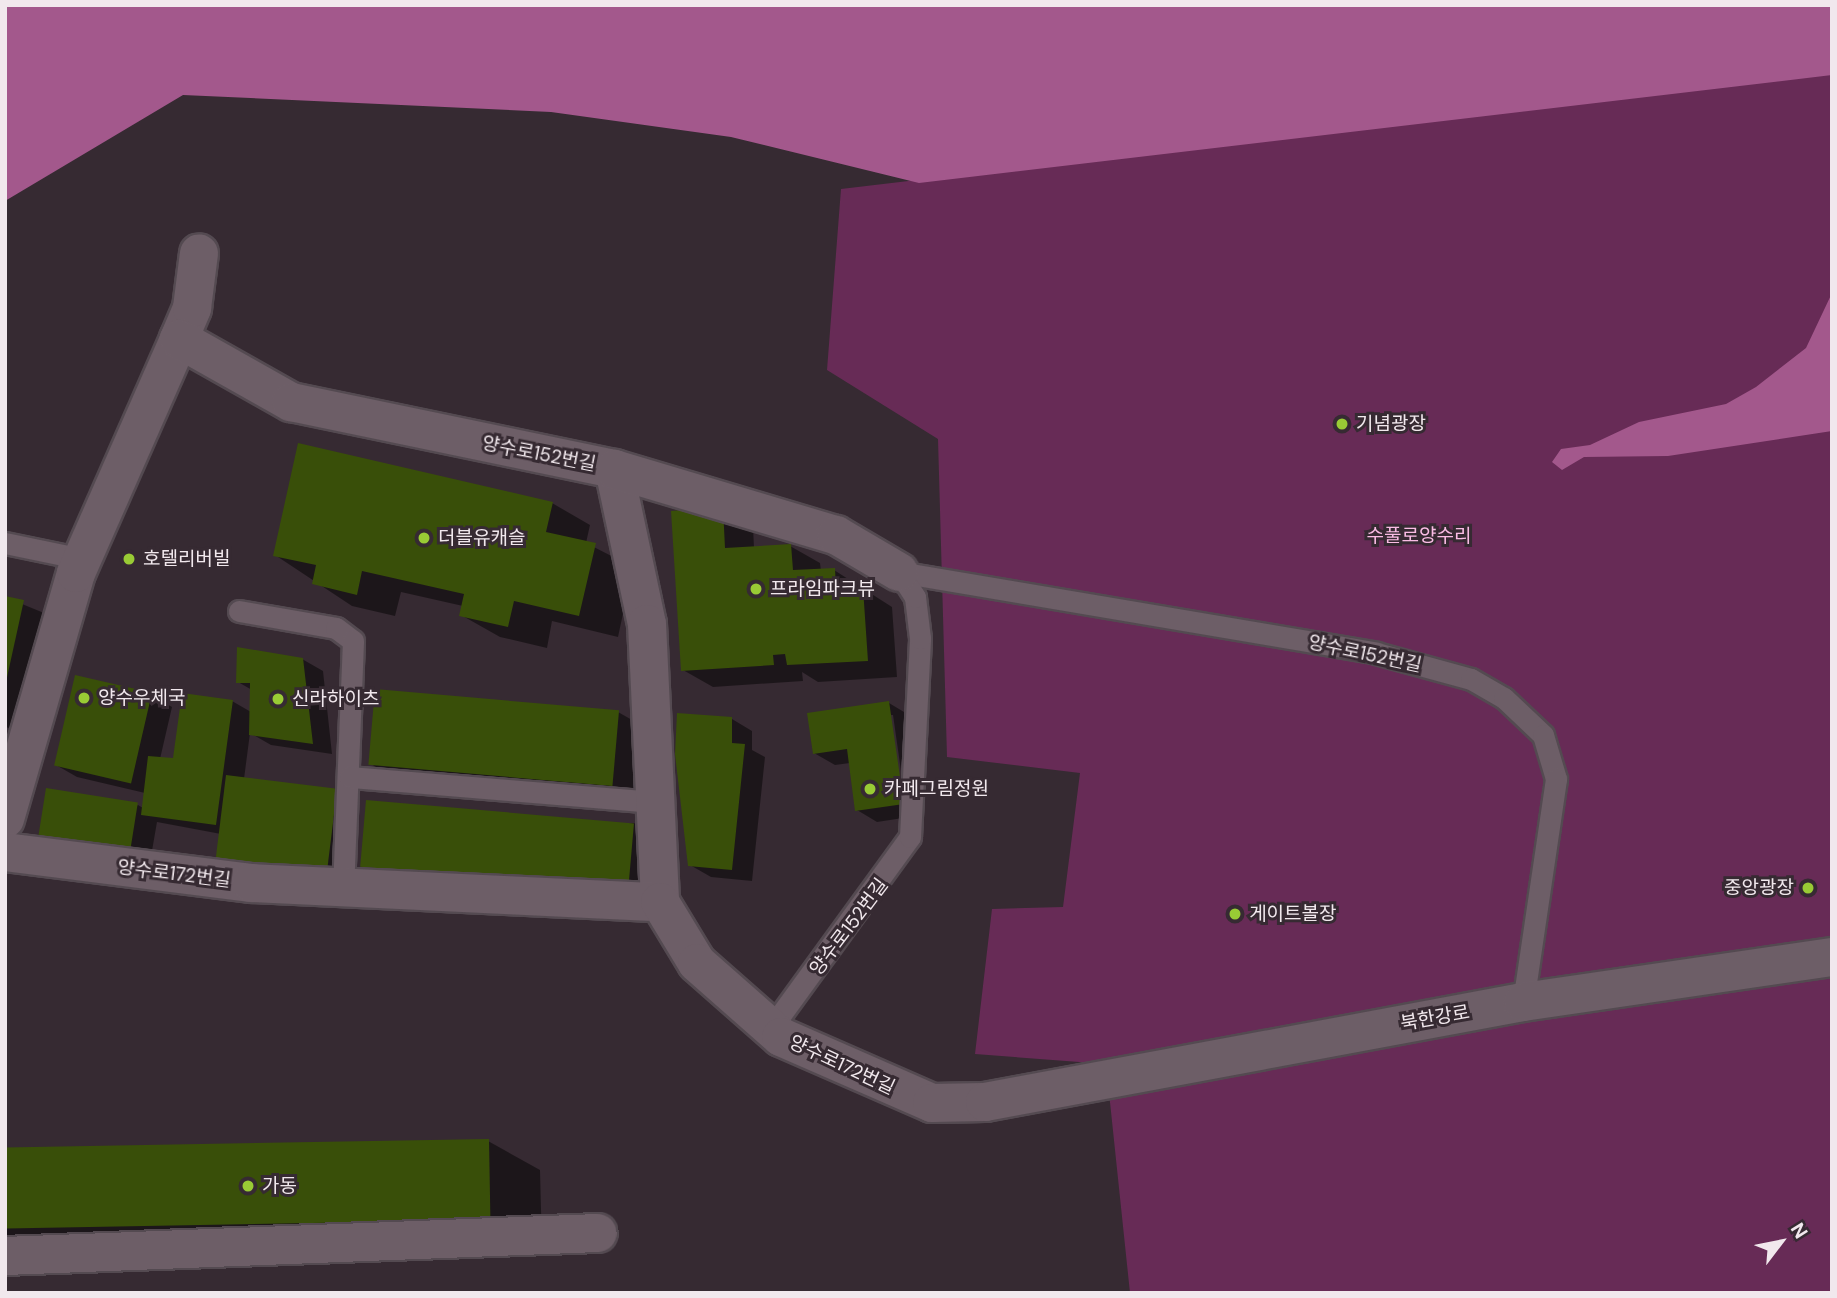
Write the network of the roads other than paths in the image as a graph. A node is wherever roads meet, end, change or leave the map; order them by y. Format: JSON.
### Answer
{"nodes":[{"id":1,"x":199,"y":253,"type":"dead end"},
{"id":2,"x":179,"y":340,"type":"junction"},
{"id":3,"x":614,"y":469,"type":"junction"},
{"id":4,"x":5,"y":543,"type":"edge"},
{"id":5,"x":82,"y":559,"type":"junction"},
{"id":6,"x":899,"y":572,"type":"junction"},
{"id":7,"x":239,"y":611,"type":"dead end"},
{"id":8,"x":350,"y":776,"type":"junction"},
{"id":9,"x":656,"y":802,"type":"junction"},
{"id":10,"x":5,"y":819,"type":"edge"},
{"id":11,"x":5,"y":852,"type":"edge"},
{"id":12,"x":343,"y":887,"type":"junction"},
{"id":13,"x":660,"y":901,"type":"junction"},
{"id":14,"x":1832,"y":957,"type":"edge"},
{"id":15,"x":1523,"y":1002,"type":"junction"},
{"id":16,"x":771,"y":1028,"type":"junction"},
{"id":17,"x":1041,"y":1089,"type":"joint"},
{"id":18,"x":598,"y":1233,"type":"dead end"},
{"id":19,"x":5,"y":1256,"type":"edge"}],
"edges":[{"from":1,"to":2,"type":"street"},
{"from":2,"to":3,"type":"street","name":"양수로152번길"},
{"from":2,"to":5,"type":"street"},
{"from":3,"to":6,"type":"street","name":"양수로152번길"},
{"from":3,"to":9,"type":"street","name":"양수로172번길"},
{"from":4,"to":5,"type":"lane"},
{"from":5,"to":10,"type":"street"},
{"from":6,"to":15,"type":"lane","name":"양수로152번길"},
{"from":6,"to":16,"type":"lane","name":"양수로152번길"},
{"from":7,"to":8,"type":"lane"},
{"from":8,"to":9,"type":"lane"},
{"from":8,"to":12,"type":"lane"},
{"from":9,"to":13,"type":"street","name":"양수로172번길"},
{"from":11,"to":12,"type":"street","name":"양수로172번길"},
{"from":12,"to":13,"type":"street","name":"양수로172번길"},
{"from":13,"to":16,"type":"street","name":"양수로172번길"},
{"from":14,"to":15,"type":"street","name":"북한강로"},
{"from":15,"to":17,"type":"street","name":"북한강로"},
{"from":16,"to":17,"type":"street","name":"양수로172번길"},
{"from":18,"to":19,"type":"street"}]}
